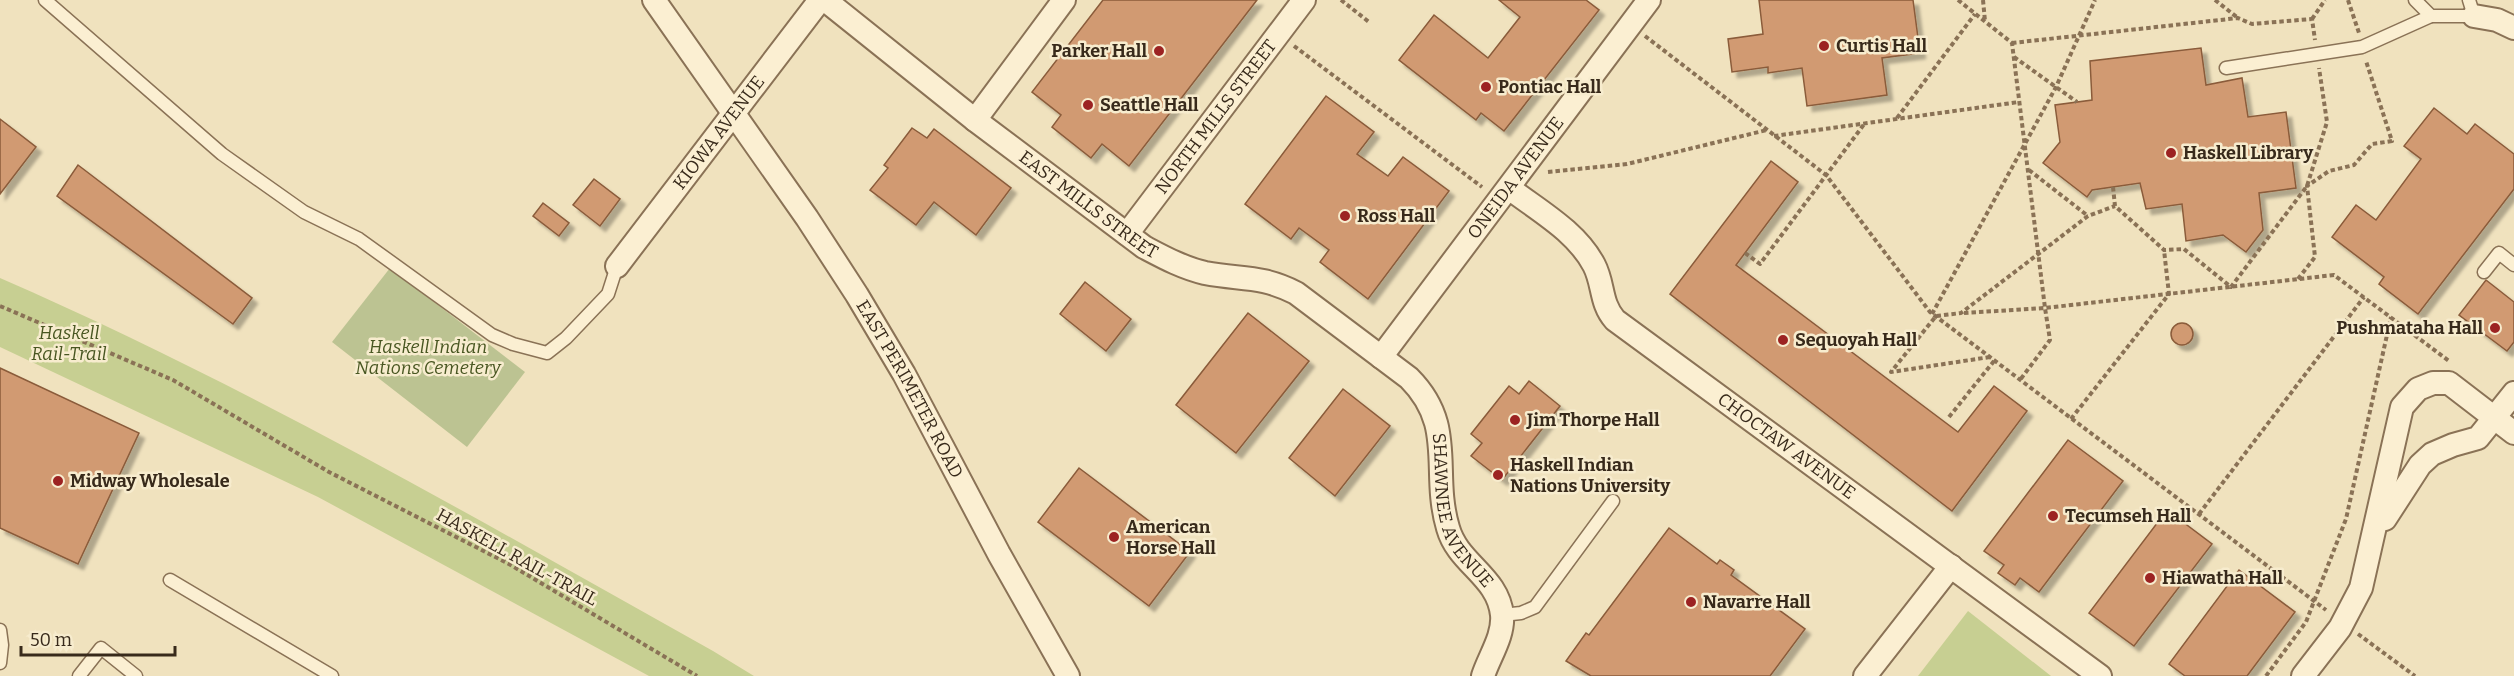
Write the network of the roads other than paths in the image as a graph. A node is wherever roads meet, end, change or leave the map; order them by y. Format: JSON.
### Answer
{"nodes":[{"id":1,"x":45,"y":0,"type":"edge"},
{"id":2,"x":654,"y":0,"type":"edge"},
{"id":3,"x":820,"y":0,"type":"edge"},
{"id":4,"x":825,"y":0,"type":"edge"},
{"id":5,"x":1064,"y":0,"type":"edge"},
{"id":6,"x":1304,"y":0,"type":"edge"},
{"id":7,"x":1649,"y":0,"type":"edge"},
{"id":8,"x":2415,"y":0,"type":"edge"},
{"id":9,"x":2471,"y":8,"type":"edge"},
{"id":10,"x":2431,"y":16,"type":"junction"},
{"id":11,"x":2514,"y":28,"type":"edge"},
{"id":12,"x":2226,"y":68,"type":"dead end"},
{"id":13,"x":733,"y":114,"type":"junction"},
{"id":14,"x":975,"y":120,"type":"junction"},
{"id":15,"x":1509,"y":188,"type":"junction"},
{"id":16,"x":1127,"y":234,"type":"junction"},
{"id":17,"x":2514,"y":265,"type":"edge"},
{"id":18,"x":617,"y":266,"type":"joint"},
{"id":19,"x":2484,"y":272,"type":"dead end"},
{"id":20,"x":1381,"y":357,"type":"junction"},
{"id":21,"x":2514,"y":393,"type":"edge"},
{"id":22,"x":2494,"y":418,"type":"junction"},
{"id":23,"x":2514,"y":433,"type":"edge"},
{"id":24,"x":1613,"y":501,"type":"dead end"},
{"id":25,"x":2374,"y":538,"type":"junction"},
{"id":26,"x":1952,"y":566,"type":"junction"},
{"id":27,"x":170,"y":580,"type":"dead end"},
{"id":28,"x":1502,"y":615,"type":"junction"},
{"id":29,"x":0,"y":630,"type":"edge"},
{"id":30,"x":0,"y":663,"type":"edge"},
{"id":31,"x":2313,"y":672,"type":"edge"},
{"id":32,"x":79,"y":676,"type":"edge"},
{"id":33,"x":136,"y":676,"type":"edge"},
{"id":34,"x":332,"y":676,"type":"edge"},
{"id":35,"x":1068,"y":676,"type":"edge"},
{"id":36,"x":1483,"y":676,"type":"edge"},
{"id":37,"x":1865,"y":676,"type":"edge"},
{"id":38,"x":2100,"y":676,"type":"edge"}],
"edges":[{"from":1,"to":18,"type":"lane"},
{"from":2,"to":13,"type":"street","name":"EAST PERIMETER ROAD"},
{"from":3,"to":13,"type":"street","name":"KIOWA AVENUE"},
{"from":4,"to":14,"type":"street","name":"EAST MILLS STREET"},
{"from":5,"to":14,"type":"street"},
{"from":6,"to":16,"type":"street","name":"NORTH MILLS STREET"},
{"from":7,"to":15,"type":"street","name":"ONEIDA AVENUE"},
{"from":8,"to":10,"type":"lane"},
{"from":9,"to":10,"type":"lane"},
{"from":9,"to":11,"type":"street"},
{"from":10,"to":12,"type":"lane"},
{"from":13,"to":18,"type":"street","name":"KIOWA AVENUE"},
{"from":13,"to":35,"type":"street","name":"EAST PERIMETER ROAD"},
{"from":14,"to":16,"type":"street","name":"EAST MILLS STREET"},
{"from":15,"to":20,"type":"street","name":"ONEIDA AVENUE"},
{"from":15,"to":26,"type":"street","name":"CHOCTAW AVENUE"},
{"from":16,"to":20,"type":"street","name":"EAST MILLS STREET"},
{"from":17,"to":19,"type":"lane"},
{"from":20,"to":28,"type":"street","name":"SHAWNEE AVENUE"},
{"from":21,"to":22,"type":"street"},
{"from":22,"to":23,"type":"street"},
{"from":22,"to":25,"type":"street"},
{"from":22,"to":25,"type":"street"},
{"from":24,"to":28,"type":"lane"},
{"from":25,"to":31,"type":"street"},
{"from":26,"to":37,"type":"street"},
{"from":26,"to":38,"type":"street","name":"CHOCTAW AVENUE"},
{"from":27,"to":34,"type":"lane"},
{"from":28,"to":36,"type":"street"},
{"from":29,"to":30,"type":"lane"},
{"from":32,"to":33,"type":"lane"}]}
